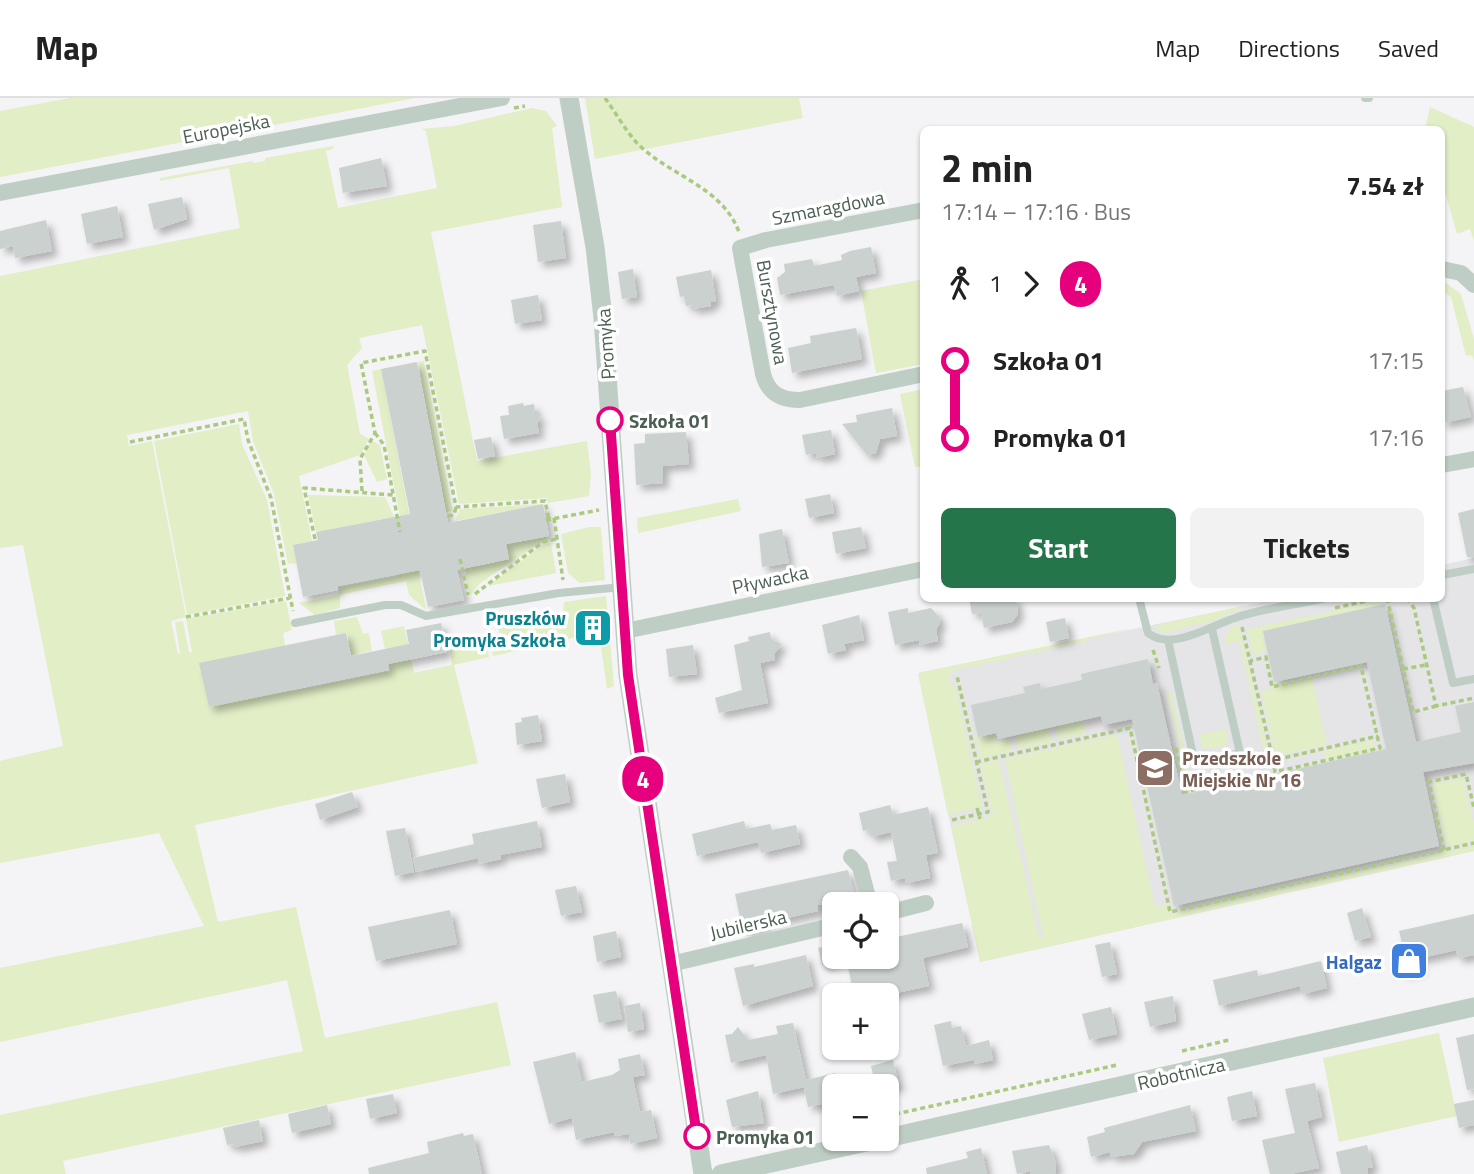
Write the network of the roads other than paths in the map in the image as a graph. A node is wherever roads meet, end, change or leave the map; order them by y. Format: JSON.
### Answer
{"nodes":[{"id":1,"x":502,"y":98,"type":"edge"},
{"id":2,"x":569,"y":98,"type":"edge"},
{"id":3,"x":0,"y":193,"type":"edge"},
{"id":4,"x":920,"y":212,"type":"edge"},
{"id":5,"x":740,"y":248,"type":"joint"},
{"id":6,"x":1445,"y":269,"type":"edge"},
{"id":7,"x":1471,"y":281,"type":"edge"},
{"id":8,"x":920,"y":375,"type":"edge"},
{"id":9,"x":1474,"y":459,"type":"edge"},
{"id":10,"x":1445,"y":464,"type":"edge"},
{"id":11,"x":1474,"y":569,"type":"edge"},
{"id":12,"x":920,"y":570,"type":"edge"},
{"id":13,"x":1445,"y":574,"type":"edge"},
{"id":14,"x":622,"y":587,"type":"junction"},
{"id":15,"x":1140,"y":602,"type":"edge"},
{"id":16,"x":1307,"y":602,"type":"edge"},
{"id":17,"x":1434,"y":602,"type":"edge"},
{"id":18,"x":295,"y":623,"type":"road end"},
{"id":19,"x":1212,"y":629,"type":"junction"},
{"id":20,"x":625,"y":631,"type":"junction"},
{"id":21,"x":1168,"y":640,"type":"junction"},
{"id":22,"x":1474,"y":679,"type":"edge"},
{"id":23,"x":850,"y":856,"type":"dead end"},
{"id":24,"x":867,"y":892,"type":"edge"},
{"id":25,"x":926,"y":903,"type":"dead end"},
{"id":26,"x":899,"y":910,"type":"edge"},
{"id":27,"x":822,"y":928,"type":"edge"},
{"id":28,"x":670,"y":964,"type":"junction"},
{"id":29,"x":1474,"y":1007,"type":"edge"},
{"id":30,"x":899,"y":1135,"type":"edge"},
{"id":31,"x":825,"y":1151,"type":"edge"},
{"id":32,"x":703,"y":1174,"type":"edge"},
{"id":33,"x":721,"y":1174,"type":"edge"}],
"edges":[{"from":1,"to":3,"type":"street","name":"Europejska"},
{"from":2,"to":14,"type":"street","name":"Promyka"},
{"from":4,"to":5,"type":"street","name":"Szmaragdowa"},
{"from":5,"to":8,"type":"street","name":"Bursztynowa"},
{"from":6,"to":7,"type":"street"},
{"from":9,"to":10,"type":"street"},
{"from":11,"to":13,"type":"lane"},
{"from":12,"to":20,"type":"street","name":"Pływacka"},
{"from":14,"to":18,"type":"lane"},
{"from":14,"to":20,"type":"street","name":"Promyka"},
{"from":15,"to":21,"type":"lane"},
{"from":16,"to":19,"type":"lane"},
{"from":17,"to":22,"type":"lane"},
{"from":19,"to":21,"type":"lane"},
{"from":19,"to":21,"type":"lane"},
{"from":20,"to":28,"type":"street","name":"Promyka"},
{"from":23,"to":24,"type":"street"},
{"from":25,"to":26,"type":"street"},
{"from":27,"to":28,"type":"street","name":"Jubilerska"},
{"from":28,"to":32,"type":"street","name":"Promyka"},
{"from":29,"to":30,"type":"street","name":"Robotnicza"},
{"from":31,"to":33,"type":"street"}]}
